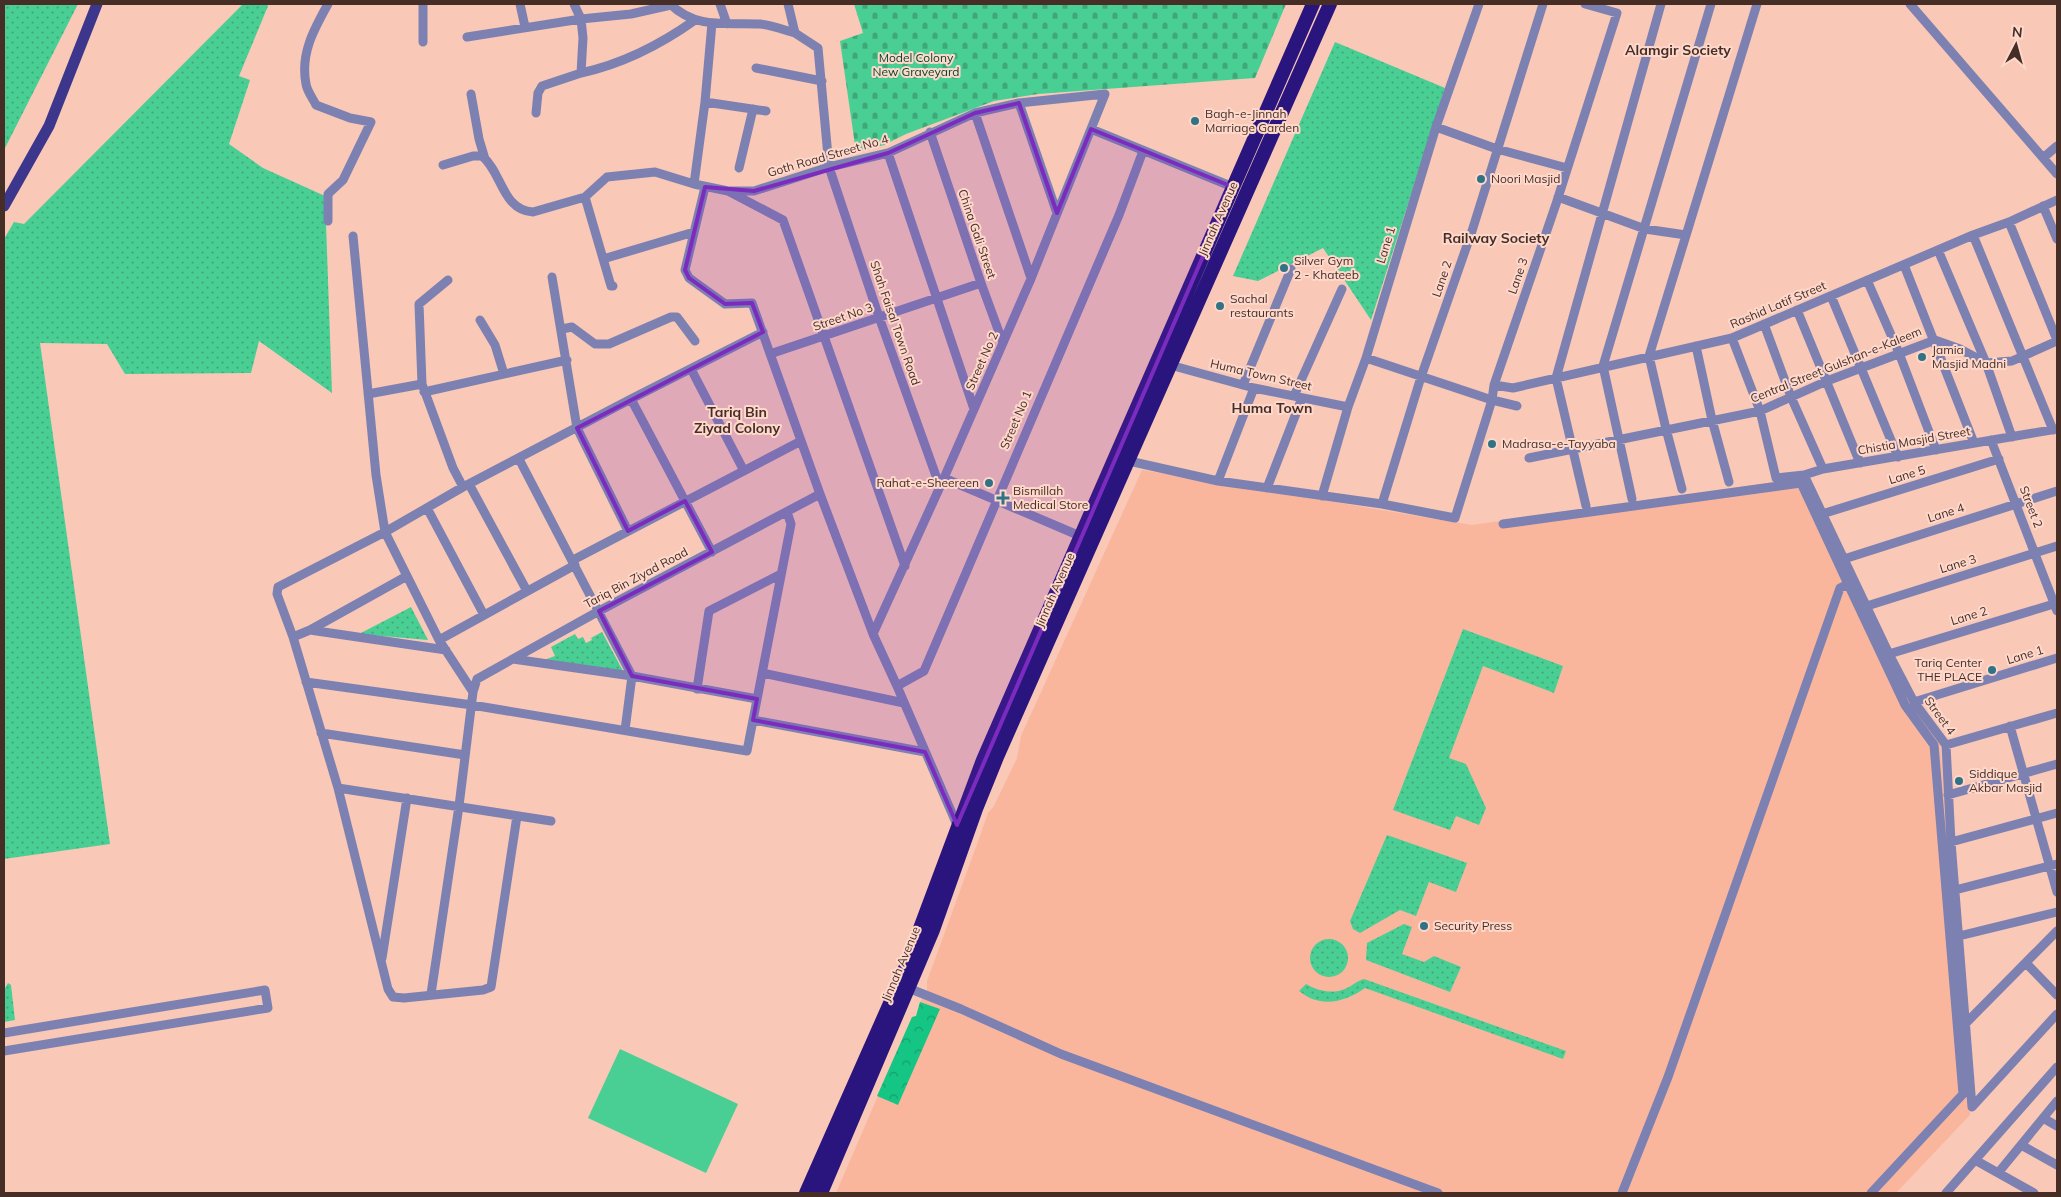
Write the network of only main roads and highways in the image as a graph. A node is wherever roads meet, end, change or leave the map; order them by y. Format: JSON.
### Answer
{"nodes":[{"id":1,"x":97,"y":4,"type":"edge"},
{"id":2,"x":1313,"y":4,"type":"edge"},
{"id":3,"x":1330,"y":4,"type":"edge"},
{"id":4,"x":4,"y":206,"type":"edge"},
{"id":5,"x":806,"y":1193,"type":"edge"},
{"id":6,"x":821,"y":1193,"type":"edge"}],
"edges":[{"from":1,"to":4,"type":"main road"},
{"from":2,"to":5,"type":"highway","name":"Jinnah Avenue"},
{"from":3,"to":6,"type":"highway","name":"Jinnah Avenue"}]}
